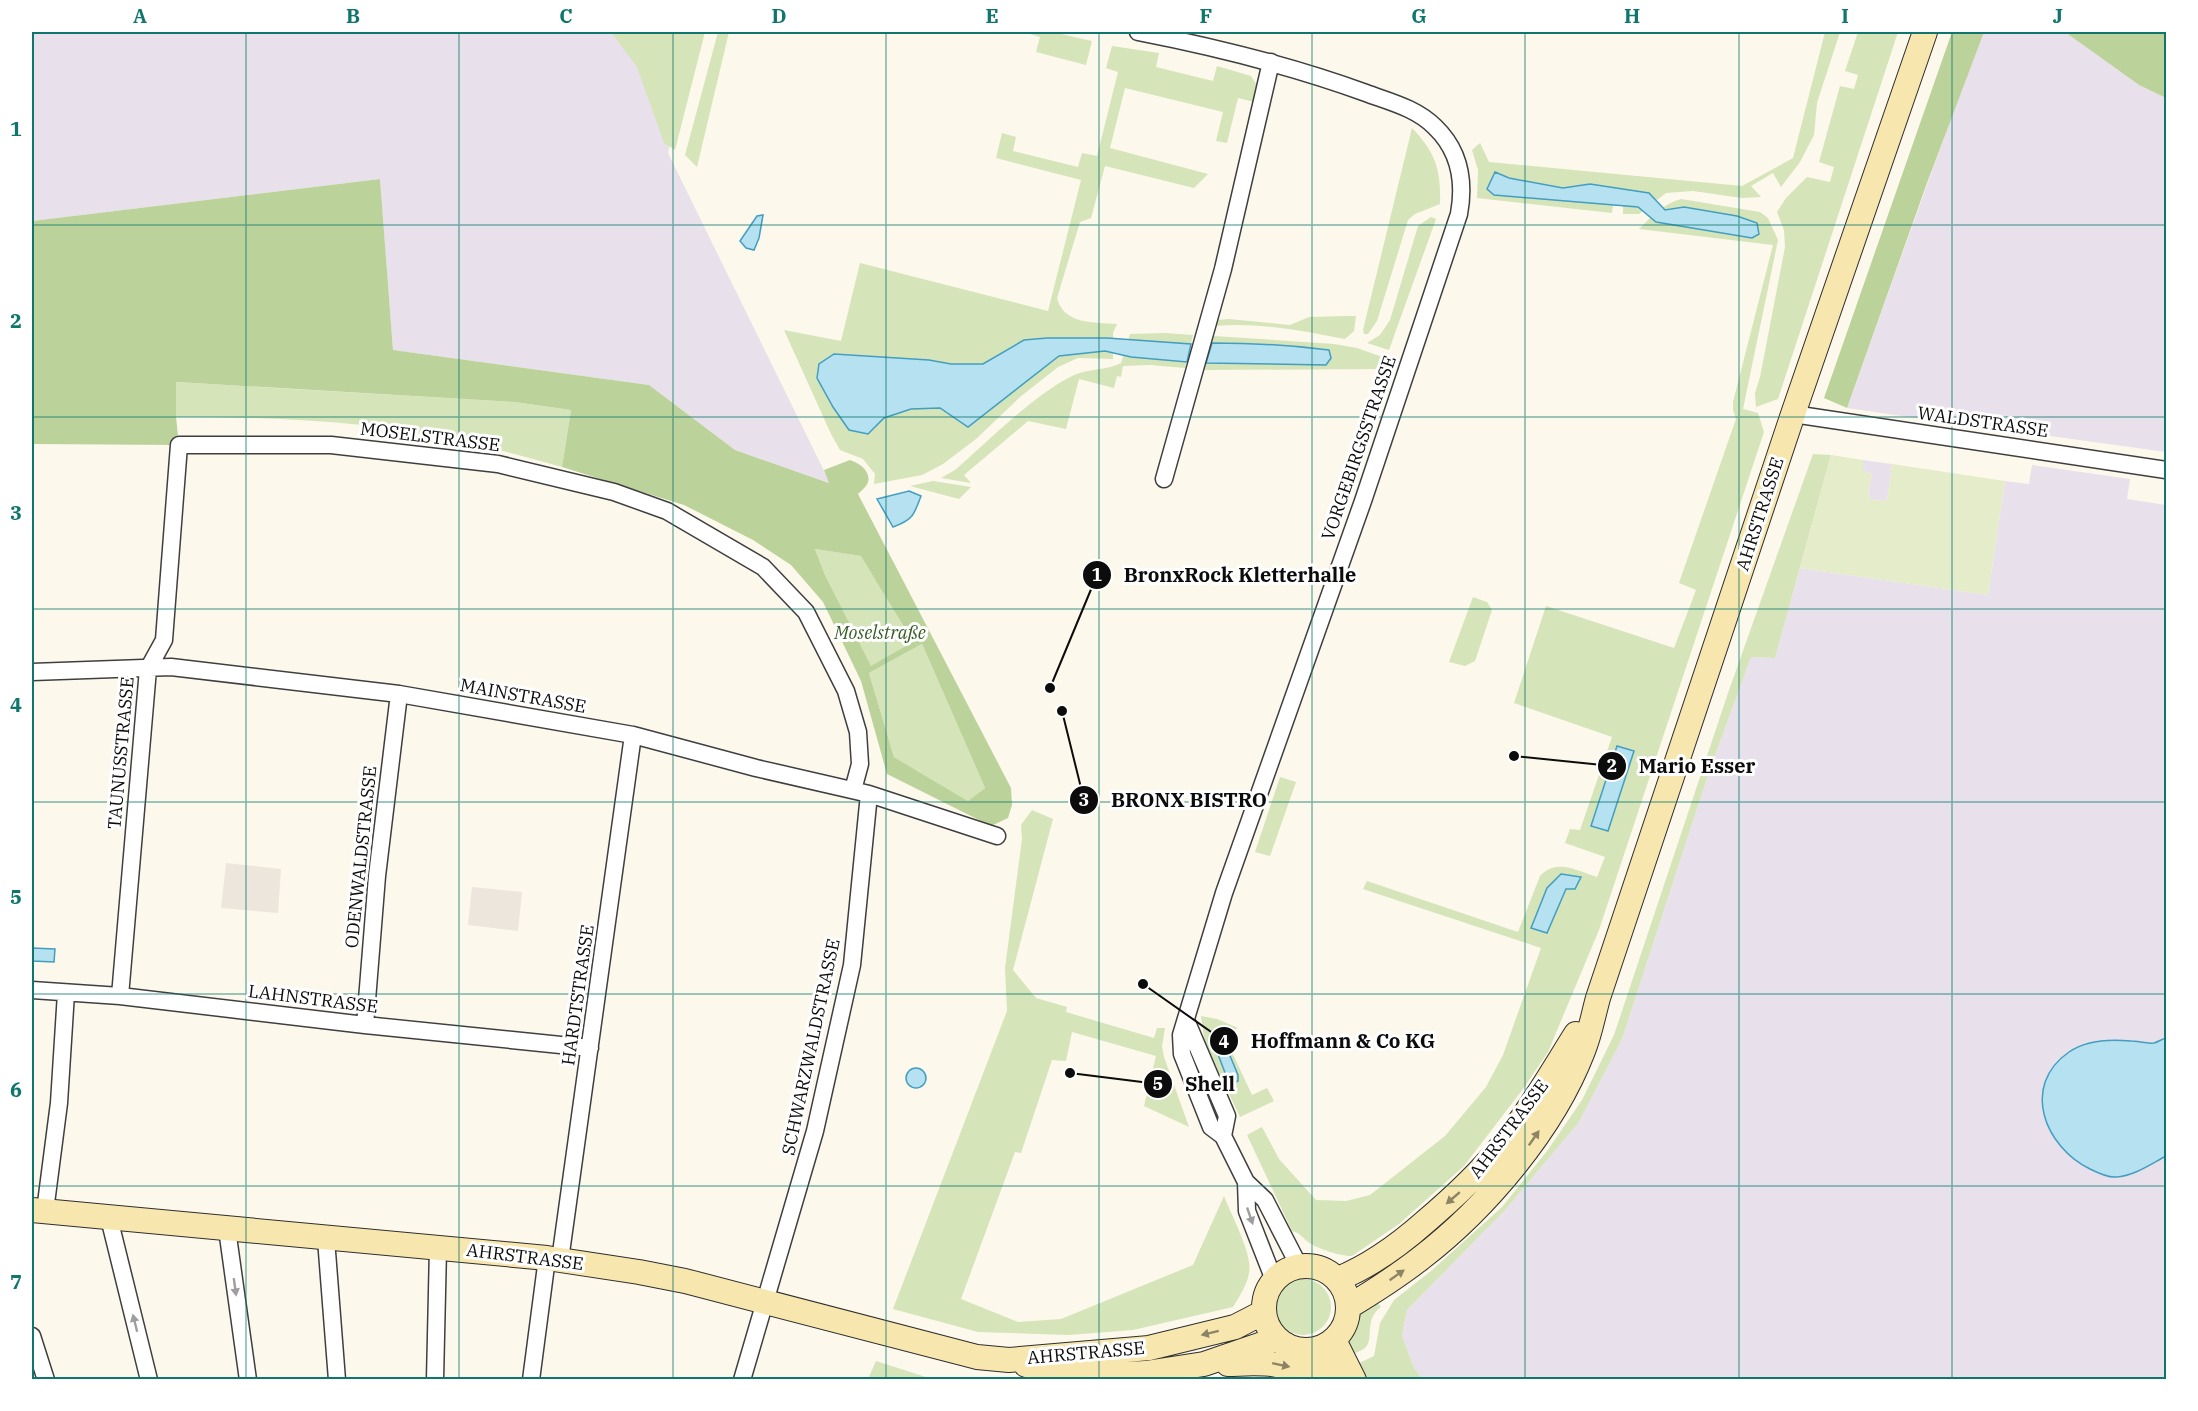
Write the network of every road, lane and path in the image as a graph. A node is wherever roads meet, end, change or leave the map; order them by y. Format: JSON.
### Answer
{"nodes":[{"id":1,"x":1138,"y":32,"type":"edge"},
{"id":2,"x":1925,"y":32,"type":"edge"},
{"id":3,"x":1272,"y":62,"type":"junction"},
{"id":4,"x":1793,"y":414,"type":"junction"},
{"id":5,"x":178,"y":445,"type":"joint"},
{"id":6,"x":2166,"y":470,"type":"edge"},
{"id":7,"x":1164,"y":478,"type":"dead end"},
{"id":8,"x":148,"y":669,"type":"junction"},
{"id":9,"x":32,"y":672,"type":"edge"},
{"id":10,"x":399,"y":694,"type":"junction"},
{"id":11,"x":633,"y":735,"type":"junction"},
{"id":12,"x":861,"y":792,"type":"junction"},
{"id":13,"x":997,"y":836,"type":"dead end"},
{"id":14,"x":32,"y":990,"type":"edge"},
{"id":15,"x":66,"y":993,"type":"junction"},
{"id":16,"x":120,"y":996,"type":"junction"},
{"id":17,"x":1598,"y":998,"type":"junction"},
{"id":18,"x":365,"y":1025,"type":"junction"},
{"id":19,"x":591,"y":1048,"type":"junction"},
{"id":20,"x":1246,"y":1182,"type":"junction"},
{"id":21,"x":38,"y":1210,"type":"edge"},
{"id":22,"x":109,"y":1218,"type":"junction"},
{"id":23,"x":227,"y":1229,"type":"junction"},
{"id":24,"x":326,"y":1239,"type":"junction"},
{"id":25,"x":438,"y":1248,"type":"junction"},
{"id":26,"x":553,"y":1259,"type":"junction"},
{"id":27,"x":1299,"y":1266,"type":"junction"},
{"id":28,"x":1274,"y":1280,"type":"junction"},
{"id":29,"x":1338,"y":1280,"type":"junction"},
{"id":30,"x":765,"y":1304,"type":"junction"},
{"id":31,"x":1348,"y":1307,"type":"junction"},
{"id":32,"x":1263,"y":1312,"type":"junction"},
{"id":33,"x":32,"y":1335,"type":"edge"},
{"id":34,"x":1277,"y":1339,"type":"junction"},
{"id":35,"x":1334,"y":1340,"type":"junction"},
{"id":36,"x":1310,"y":1350,"type":"junction"},
{"id":37,"x":1009,"y":1360,"type":"junction"},
{"id":38,"x":1204,"y":1364,"type":"junction"},
{"id":39,"x":46,"y":1380,"type":"edge"},
{"id":40,"x":149,"y":1380,"type":"edge"},
{"id":41,"x":248,"y":1380,"type":"edge"},
{"id":42,"x":337,"y":1380,"type":"edge"},
{"id":43,"x":435,"y":1380,"type":"edge"},
{"id":44,"x":531,"y":1380,"type":"edge"},
{"id":45,"x":742,"y":1380,"type":"edge"},
{"id":46,"x":1312,"y":1380,"type":"edge"},
{"id":47,"x":1332,"y":1380,"type":"edge"},
{"id":48,"x":1354,"y":1380,"type":"edge"}],
"edges":[{"from":1,"to":3,"type":"street","name":"VORGEBIRGSSTRASSE"},
{"from":2,"to":4,"type":"main road","name":"AHRSTRASSE"},
{"from":3,"to":7,"type":"street"},
{"from":3,"to":20,"type":"street","name":"VORGEBIRGSSTRASSE"},
{"from":4,"to":6,"type":"street","name":"WALDSTRASSE"},
{"from":4,"to":17,"type":"main road","name":"AHRSTRASSE"},
{"from":5,"to":8,"type":"street","name":"TAUNUSSTRASSE"},
{"from":5,"to":12,"type":"street","name":"MOSELSTRASSE"},
{"from":8,"to":9,"type":"street","name":"MAINSTRASSE"},
{"from":8,"to":10,"type":"street","name":"MAINSTRASSE"},
{"from":8,"to":16,"type":"street","name":"TAUNUSSTRASSE"},
{"from":10,"to":11,"type":"street","name":"MAINSTRASSE"},
{"from":10,"to":18,"type":"street","name":"ODENWALDSTRASSE"},
{"from":11,"to":12,"type":"street","name":"MAINSTRASSE"},
{"from":11,"to":19,"type":"street","name":"HARDTSTRASSE"},
{"from":12,"to":13,"type":"street","name":"MAINSTRASSE"},
{"from":12,"to":30,"type":"street","name":"SCHWARZWALDSTRASSE"},
{"from":14,"to":15,"type":"street","name":"LAHNSTRASSE"},
{"from":15,"to":16,"type":"street","name":"LAHNSTRASSE"},
{"from":15,"to":21,"type":"street"},
{"from":16,"to":18,"type":"street","name":"LAHNSTRASSE"},
{"from":17,"to":29,"type":"main road","name":"AHRSTRASSE","one_way":true},
{"from":31,"to":17,"type":"main road","name":"AHRSTRASSE","one_way":true},
{"from":18,"to":19,"type":"street","name":"LAHNSTRASSE"},
{"from":19,"to":26,"type":"street","name":"HARDTSTRASSE"},
{"from":20,"to":27,"type":"street","name":"VORGEBIRGSSTRASSE"},
{"from":20,"to":28,"type":"street","name":"VORGEBIRGSSTRASSE","one_way":true},
{"from":21,"to":22,"type":"main road","name":"AHRSTRASSE"},
{"from":22,"to":23,"type":"main road","name":"AHRSTRASSE"},
{"from":40,"to":22,"type":"street","one_way":true},
{"from":23,"to":24,"type":"main road","name":"AHRSTRASSE"},
{"from":23,"to":41,"type":"street","one_way":true},
{"from":24,"to":25,"type":"main road","name":"AHRSTRASSE"},
{"from":24,"to":42,"type":"street"},
{"from":25,"to":26,"type":"main road","name":"AHRSTRASSE"},
{"from":25,"to":43,"type":"street"},
{"from":26,"to":30,"type":"main road","name":"AHRSTRASSE"},
{"from":26,"to":44,"type":"street","name":"HARDTSTRASSE"},
{"from":27,"to":28,"type":"main road"},
{"from":27,"to":29,"type":"main road"},
{"from":28,"to":32,"type":"main road"},
{"from":29,"to":31,"type":"main road"},
{"from":30,"to":37,"type":"main road","name":"AHRSTRASSE"},
{"from":30,"to":45,"type":"street","name":"SCHWARZWALDSTRASSE"},
{"from":31,"to":35,"type":"main road"},
{"from":32,"to":34,"type":"main road"},
{"from":32,"to":37,"type":"main road","name":"AHRSTRASSE","one_way":true},
{"from":33,"to":39,"type":"street"},
{"from":34,"to":36,"type":"main road"},
{"from":34,"to":38,"type":"main road","name":"AHRSTRASSE"},
{"from":35,"to":36,"type":"main road"},
{"from":35,"to":48,"type":"main road"},
{"from":36,"to":47,"type":"main road"},
{"from":37,"to":38,"type":"main road","name":"AHRSTRASSE"},
{"from":38,"to":46,"type":"main road","one_way":true}]}
